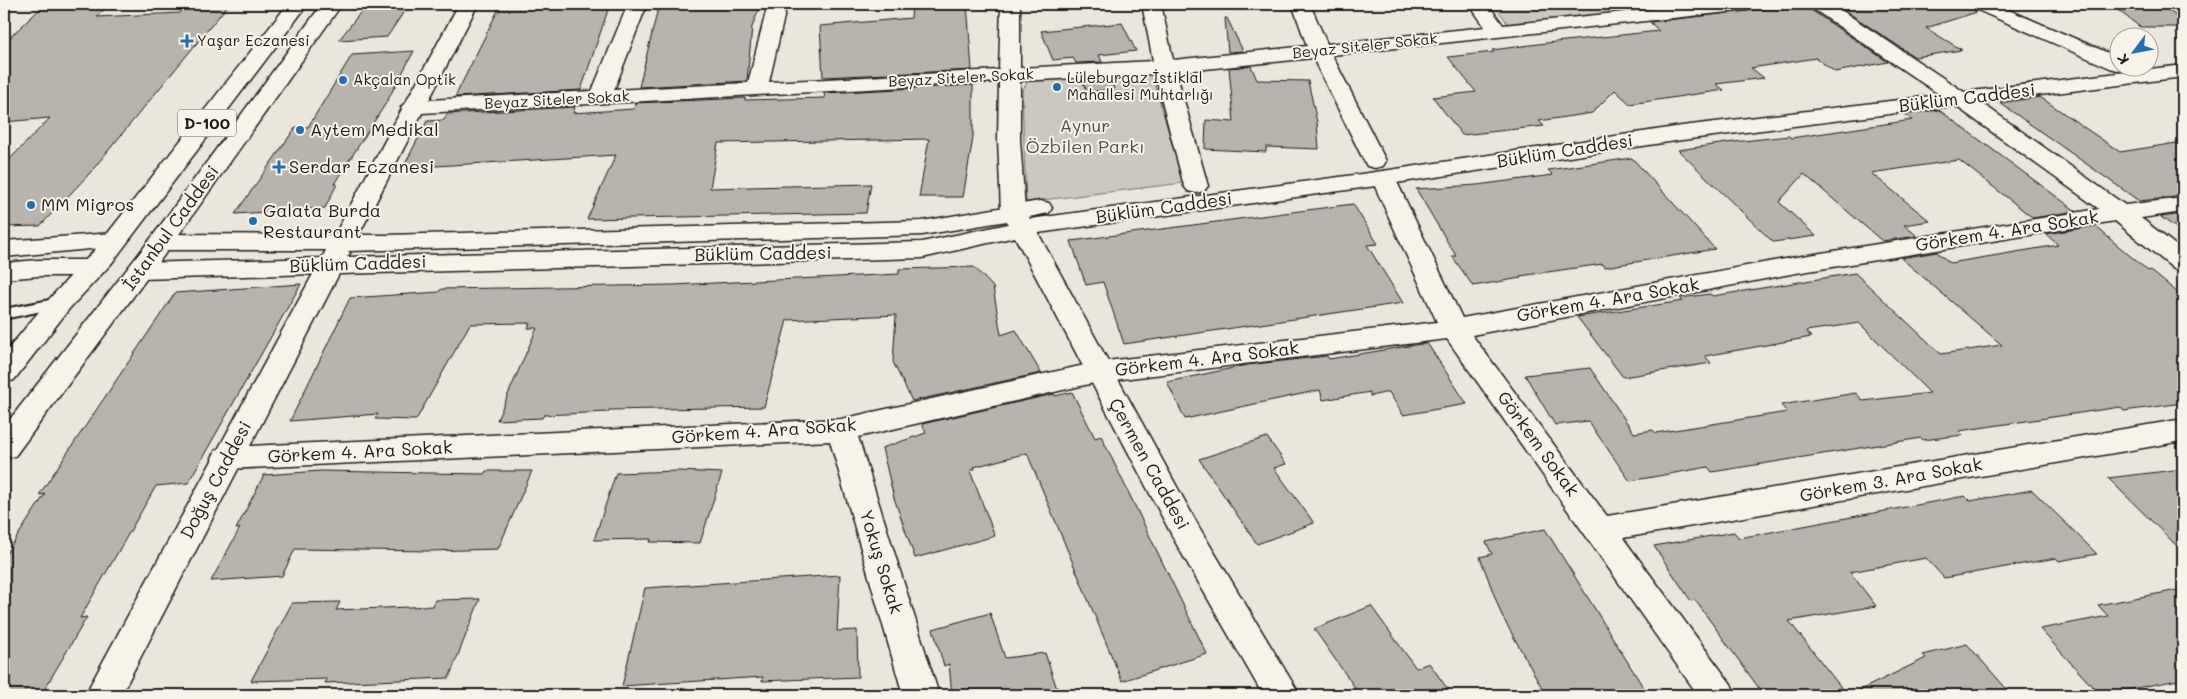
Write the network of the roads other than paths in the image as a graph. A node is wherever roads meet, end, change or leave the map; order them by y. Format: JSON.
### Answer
{"nodes":[{"id":1,"x":298,"y":4,"type":"edge"},
{"id":2,"x":332,"y":4,"type":"edge"},
{"id":3,"x":468,"y":4,"type":"edge"},
{"id":4,"x":637,"y":4,"type":"edge"},
{"id":5,"x":777,"y":4,"type":"edge"},
{"id":6,"x":1010,"y":4,"type":"edge"},
{"id":7,"x":1151,"y":4,"type":"edge"},
{"id":8,"x":1301,"y":4,"type":"edge"},
{"id":9,"x":1478,"y":4,"type":"edge"},
{"id":10,"x":1747,"y":4,"type":"edge"},
{"id":11,"x":1819,"y":4,"type":"edge"},
{"id":12,"x":1980,"y":4,"type":"edge"},
{"id":13,"x":1620,"y":11,"type":"edge"},
{"id":14,"x":1498,"y":32,"type":"junction"},
{"id":15,"x":1319,"y":50,"type":"junction"},
{"id":16,"x":2183,"y":55,"type":"edge"},
{"id":17,"x":2160,"y":58,"type":"edge"},
{"id":18,"x":2110,"y":60,"type":"edge"},
{"id":19,"x":2110,"y":64,"type":"edge"},
{"id":20,"x":1164,"y":67,"type":"junction"},
{"id":21,"x":2183,"y":71,"type":"edge"},
{"id":22,"x":1010,"y":76,"type":"junction"},
{"id":23,"x":1939,"y":84,"type":"junction"},
{"id":24,"x":757,"y":88,"type":"junction"},
{"id":25,"x":600,"y":98,"type":"junction"},
{"id":26,"x":1961,"y":99,"type":"junction"},
{"id":27,"x":412,"y":107,"type":"junction"},
{"id":28,"x":1379,"y":170,"type":"junction"},
{"id":29,"x":1196,"y":186,"type":"junction"},
{"id":30,"x":2183,"y":205,"type":"edge"},
{"id":31,"x":2120,"y":213,"type":"junction"},
{"id":32,"x":1018,"y":220,"type":"junction"},
{"id":33,"x":114,"y":242,"type":"junction"},
{"id":34,"x":161,"y":242,"type":"junction"},
{"id":35,"x":4,"y":249,"type":"edge"},
{"id":36,"x":337,"y":254,"type":"junction"},
{"id":37,"x":2183,"y":263,"type":"edge"},
{"id":38,"x":92,"y":268,"type":"junction"},
{"id":39,"x":4,"y":271,"type":"edge"},
{"id":40,"x":140,"y":271,"type":"junction"},
{"id":41,"x":60,"y":303,"type":"junction"},
{"id":42,"x":4,"y":314,"type":"edge"},
{"id":43,"x":1454,"y":329,"type":"junction"},
{"id":44,"x":1098,"y":372,"type":"junction"},
{"id":45,"x":4,"y":373,"type":"edge"},
{"id":46,"x":841,"y":430,"type":"junction"},
{"id":47,"x":2183,"y":430,"type":"edge"},
{"id":48,"x":4,"y":448,"type":"edge"},
{"id":49,"x":227,"y":458,"type":"junction"},
{"id":50,"x":1599,"y":530,"type":"junction"},
{"id":51,"x":103,"y":695,"type":"edge"},
{"id":52,"x":921,"y":695,"type":"edge"},
{"id":53,"x":1282,"y":695,"type":"edge"},
{"id":54,"x":1718,"y":695,"type":"edge"}],
"edges":[{"from":1,"to":33,"type":"main road","name":"İstanbul Caddesi","number":"D-100"},
{"from":2,"to":34,"type":"main road","name":"İstanbul Caddesi","number":"D-100"},
{"from":3,"to":27,"type":"main road","name":"Doğuş Caddesi"},
{"from":4,"to":25,"type":"main road"},
{"from":5,"to":24,"type":"main road"},
{"from":6,"to":22,"type":"main road","name":"Çermen Caddesi"},
{"from":7,"to":20,"type":"main road"},
{"from":8,"to":15,"type":"main road","name":"Görkem Sokak"},
{"from":9,"to":14,"type":"main road"},
{"from":10,"to":13,"type":"main road","name":"Beyaz Siteler Sokak"},
{"from":11,"to":23,"type":"main road"},
{"from":12,"to":18,"type":"main road"},
{"from":13,"to":14,"type":"main road","name":"Beyaz Siteler Sokak"},
{"from":14,"to":15,"type":"main road","name":"Beyaz Siteler Sokak"},
{"from":15,"to":20,"type":"main road","name":"Beyaz Siteler Sokak"},
{"from":15,"to":28,"type":"main road","name":"Görkem Sokak"},
{"from":16,"to":17,"type":"main road"},
{"from":19,"to":23,"type":"main road","name":"Büklüm Caddesi"},
{"from":20,"to":22,"type":"main road","name":"Beyaz Siteler Sokak"},
{"from":20,"to":29,"type":"main road"},
{"from":21,"to":26,"type":"main road","name":"Büklüm Caddesi"},
{"from":22,"to":24,"type":"main road","name":"Beyaz Siteler Sokak"},
{"from":22,"to":32,"type":"main road","name":"Çermen Caddesi"},
{"from":23,"to":26,"type":"main road"},
{"from":23,"to":28,"type":"main road","name":"Büklüm Caddesi"},
{"from":24,"to":25,"type":"main road","name":"Beyaz Siteler Sokak"},
{"from":25,"to":27,"type":"main road","name":"Beyaz Siteler Sokak"},
{"from":26,"to":28,"type":"main road","name":"Büklüm Caddesi"},
{"from":26,"to":31,"type":"main road"},
{"from":27,"to":36,"type":"main road","name":"Doğuş Caddesi"},
{"from":28,"to":29,"type":"main road","name":"Büklüm Caddesi"},
{"from":28,"to":32,"type":"main road","name":"Büklüm Caddesi"},
{"from":28,"to":43,"type":"main road","name":"Görkem Sokak"},
{"from":29,"to":32,"type":"main road","name":"Büklüm Caddesi"},
{"from":30,"to":31,"type":"main road","name":"Görkem 4. Ara Sokak"},
{"from":31,"to":37,"type":"main road"},
{"from":31,"to":43,"type":"main road","name":"Görkem 4. Ara Sokak"},
{"from":32,"to":36,"type":"main road","name":"Büklüm Caddesi"},
{"from":32,"to":44,"type":"main road","name":"Çermen Caddesi"},
{"from":33,"to":34,"type":"main road","name":"Büklüm Caddesi"},
{"from":33,"to":35,"type":"main road","name":"Büklüm Caddesi"},
{"from":33,"to":38,"type":"main road","name":"İstanbul Caddesi","number":"D-100"},
{"from":34,"to":36,"type":"main road","name":"Büklüm Caddesi"},
{"from":34,"to":40,"type":"main road","name":"İstanbul Caddesi","number":"D-100"},
{"from":36,"to":40,"type":"main road","name":"Büklüm Caddesi"},
{"from":36,"to":49,"type":"main road","name":"Doğuş Caddesi"},
{"from":38,"to":39,"type":"main road","name":"Büklüm Caddesi"},
{"from":38,"to":40,"type":"main road","name":"Büklüm Caddesi"},
{"from":38,"to":41,"type":"main road","name":"İstanbul Caddesi","number":"D-100"},
{"from":40,"to":48,"type":"main road","name":"İstanbul Caddesi","number":"D-100"},
{"from":41,"to":42,"type":"lane"},
{"from":41,"to":45,"type":"main road","name":"İstanbul Caddesi","number":"D-100"},
{"from":43,"to":44,"type":"main road","name":"Görkem 4. Ara Sokak"},
{"from":43,"to":50,"type":"main road","name":"Görkem Sokak"},
{"from":44,"to":46,"type":"main road","name":"Görkem 4. Ara Sokak"},
{"from":44,"to":53,"type":"main road","name":"Çermen Caddesi"},
{"from":46,"to":49,"type":"main road","name":"Görkem 4. Ara Sokak"},
{"from":46,"to":52,"type":"main road","name":"Yokuş Sokak"},
{"from":47,"to":50,"type":"main road","name":"Görkem 3. Ara Sokak"},
{"from":49,"to":51,"type":"main road","name":"Doğuş Caddesi"},
{"from":50,"to":54,"type":"main road","name":"Görkem Sokak"}]}
